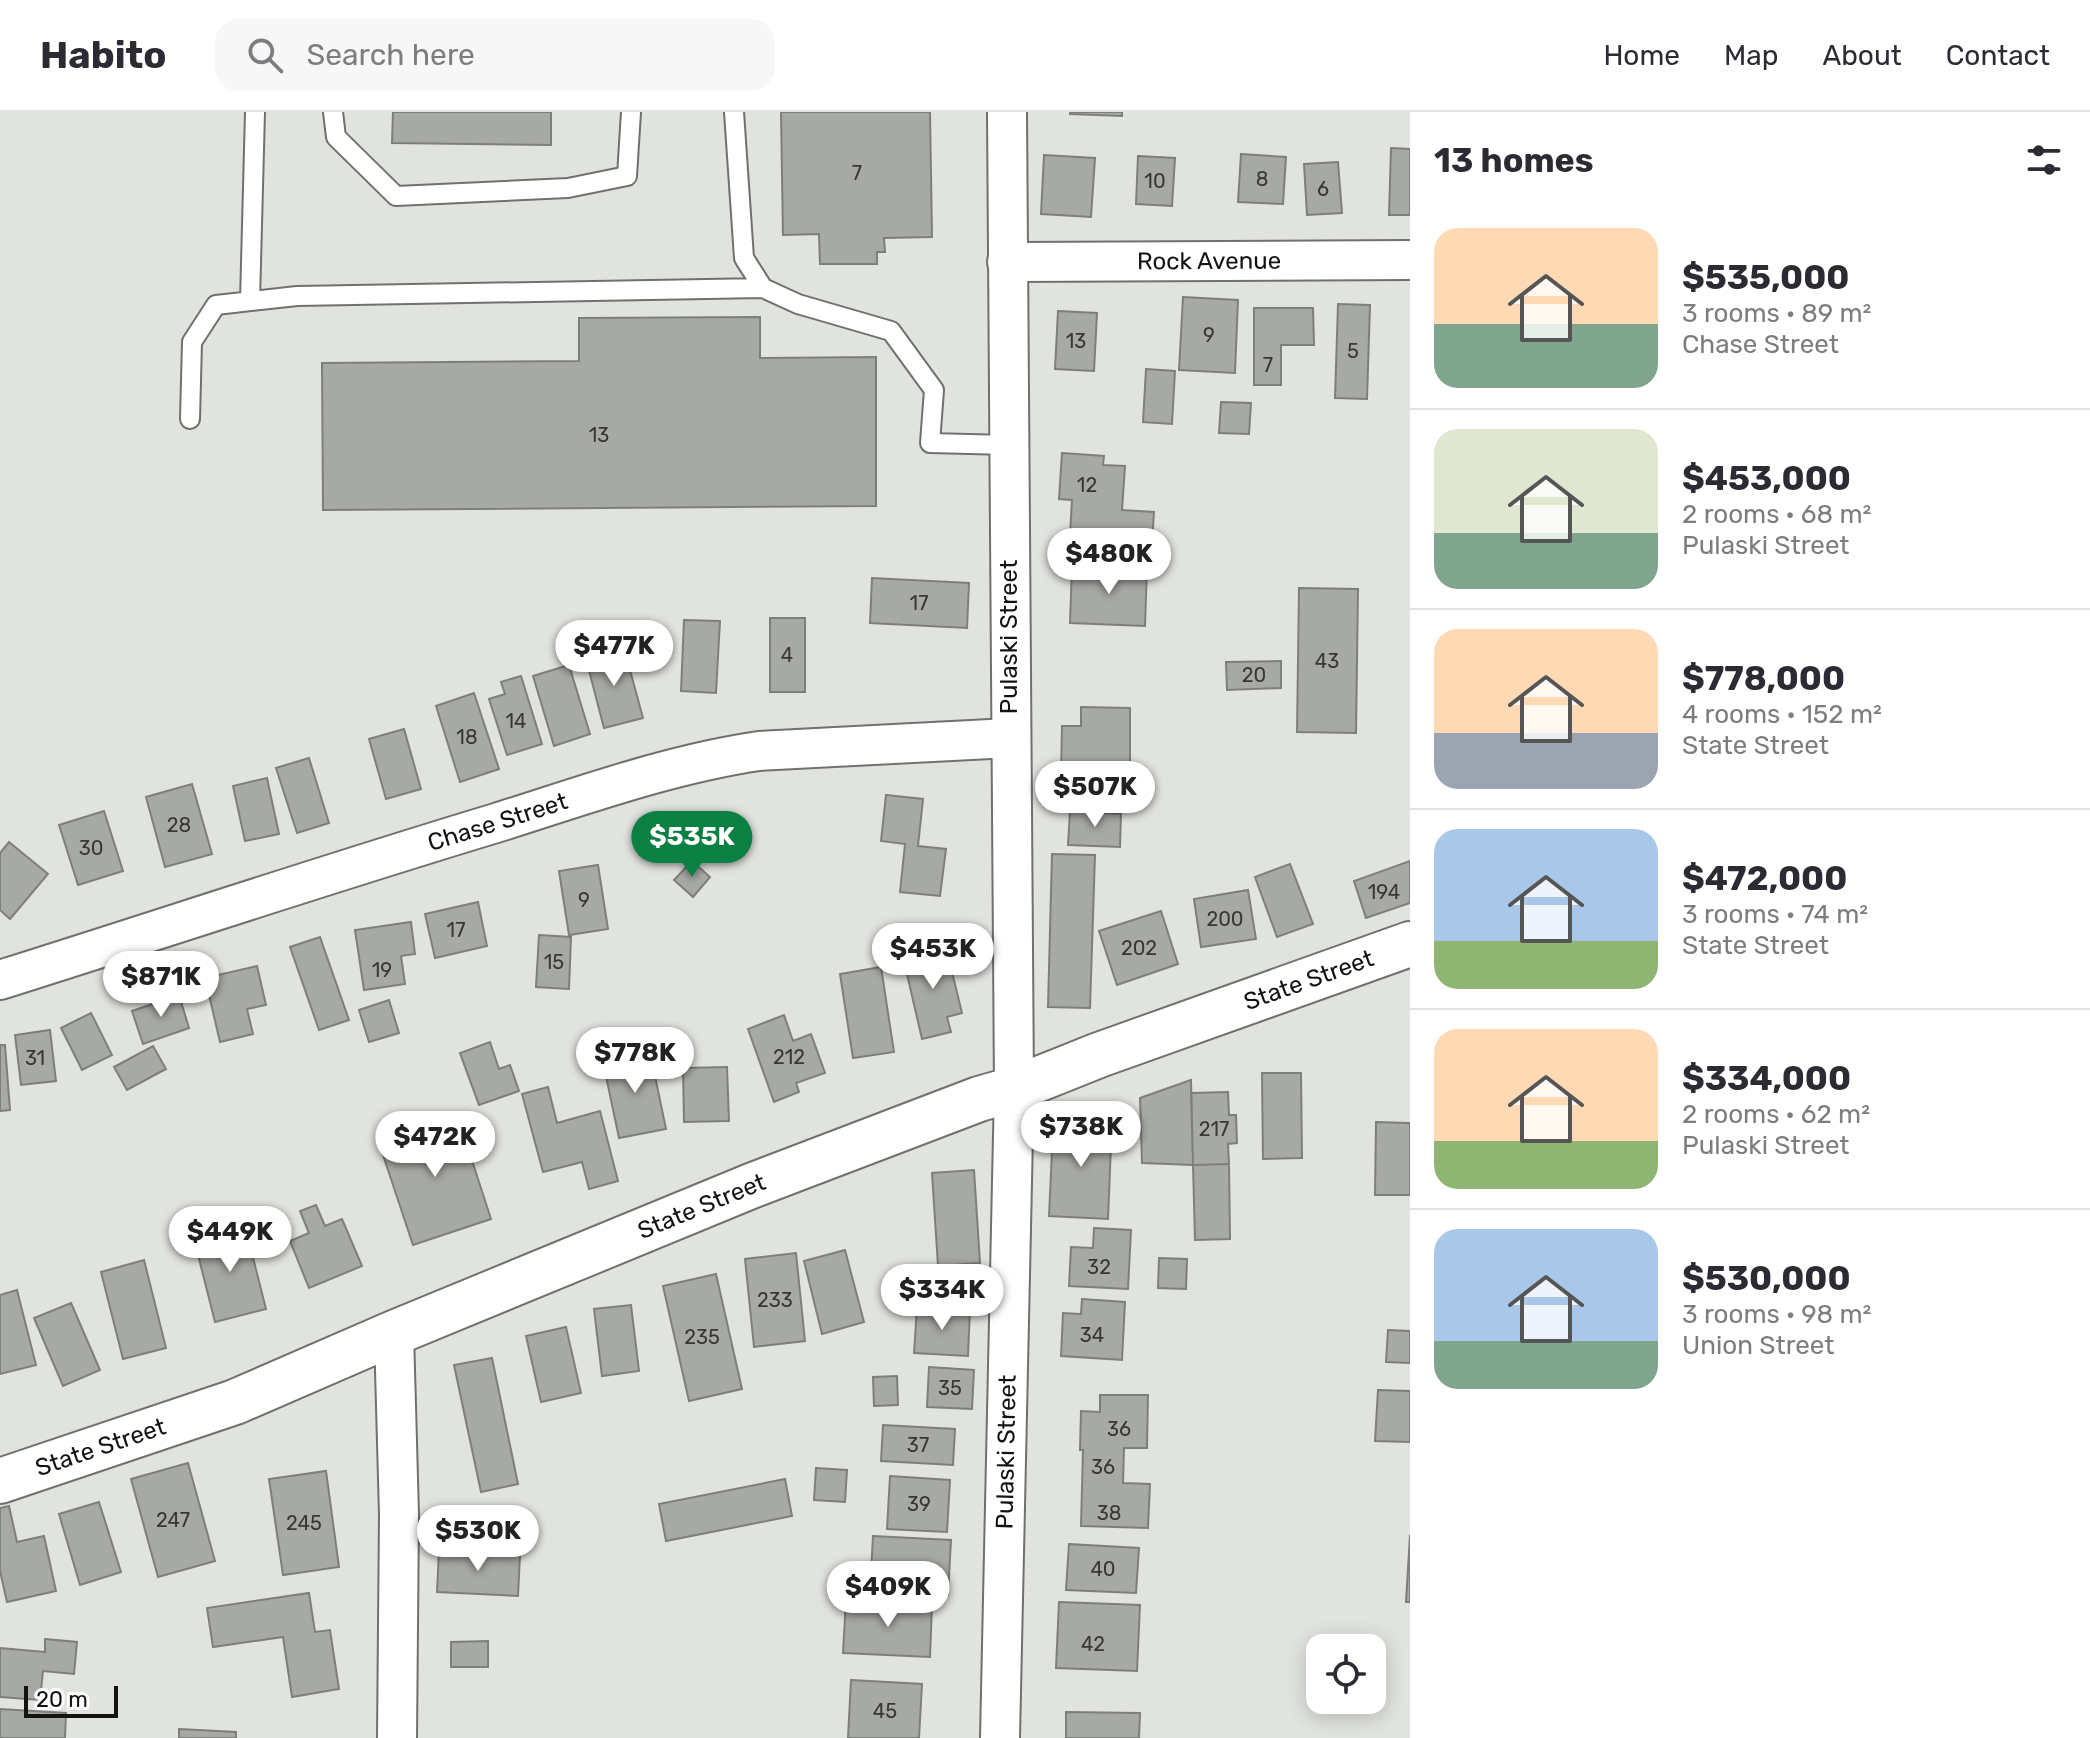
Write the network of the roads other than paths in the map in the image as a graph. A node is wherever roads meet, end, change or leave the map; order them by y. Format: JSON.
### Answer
{"nodes":[{"id":1,"x":255,"y":112,"type":"edge"},
{"id":2,"x":333,"y":112,"type":"edge"},
{"id":3,"x":631,"y":112,"type":"edge"},
{"id":4,"x":734,"y":112,"type":"edge"},
{"id":5,"x":1007,"y":112,"type":"edge"},
{"id":6,"x":1410,"y":260,"type":"edge"},
{"id":7,"x":1007,"y":262,"type":"junction"},
{"id":8,"x":763,"y":288,"type":"junction"},
{"id":9,"x":250,"y":301,"type":"junction"},
{"id":10,"x":190,"y":419,"type":"dead end"},
{"id":11,"x":1008,"y":445,"type":"junction"},
{"id":12,"x":1010,"y":738,"type":"junction"},
{"id":13,"x":1410,"y":944,"type":"edge"},
{"id":14,"x":0,"y":980,"type":"edge"},
{"id":15,"x":1014,"y":1089,"type":"junction"},
{"id":16,"x":394,"y":1333,"type":"junction"},
{"id":17,"x":0,"y":1481,"type":"edge"},
{"id":18,"x":397,"y":1738,"type":"edge"},
{"id":19,"x":1000,"y":1738,"type":"edge"}],
"edges":[{"from":1,"to":9,"type":"lane"},
{"from":2,"to":3,"type":"lane"},
{"from":4,"to":8,"type":"lane"},
{"from":5,"to":7,"type":"street","name":"Pulaski Street"},
{"from":6,"to":7,"type":"street","name":"Rock Avenue"},
{"from":7,"to":11,"type":"street","name":"Pulaski Street"},
{"from":8,"to":9,"type":"lane"},
{"from":8,"to":11,"type":"lane"},
{"from":9,"to":10,"type":"lane"},
{"from":11,"to":12,"type":"street","name":"Pulaski Street"},
{"from":12,"to":14,"type":"street","name":"Chase Street"},
{"from":12,"to":15,"type":"street","name":"Pulaski Street"},
{"from":13,"to":15,"type":"main road","name":"State Street"},
{"from":15,"to":16,"type":"main road","name":"State Street"},
{"from":15,"to":19,"type":"street","name":"Pulaski Street"},
{"from":16,"to":17,"type":"main road","name":"State Street"},
{"from":16,"to":18,"type":"street"}]}
